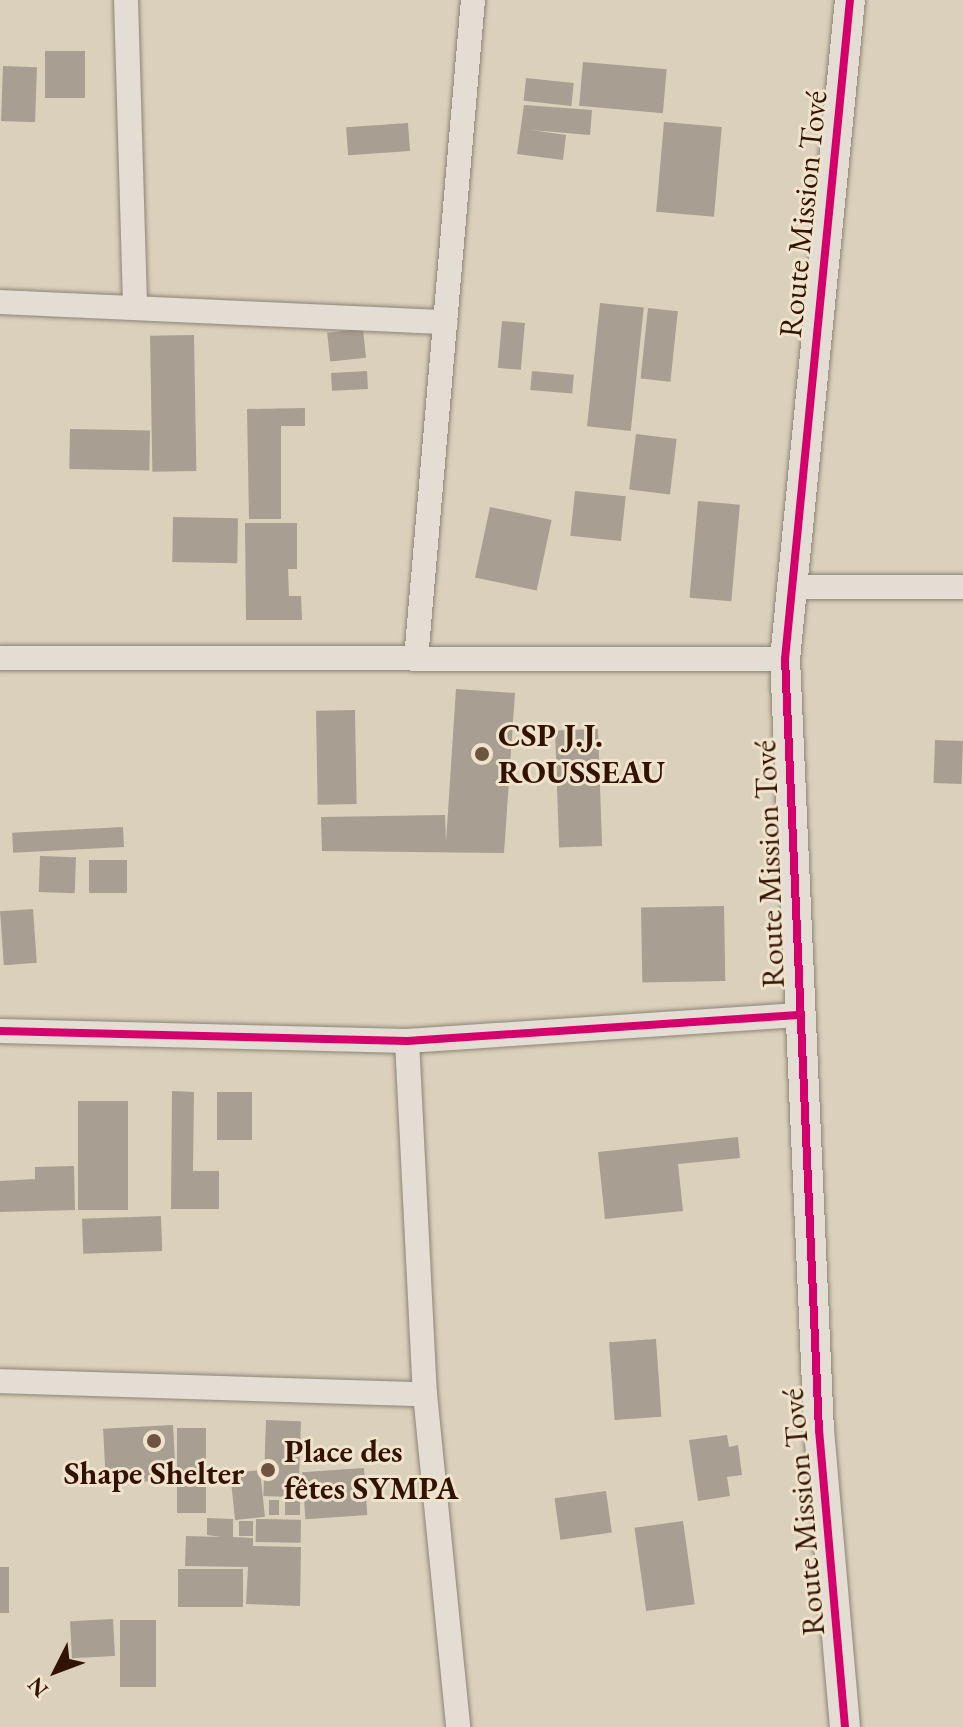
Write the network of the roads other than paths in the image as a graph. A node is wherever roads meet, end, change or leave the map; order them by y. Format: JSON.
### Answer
{"nodes":[{"id":1,"x":126,"y":0,"type":"edge"},
{"id":2,"x":473,"y":0,"type":"edge"},
{"id":3,"x":850,"y":0,"type":"edge"},
{"id":4,"x":0,"y":302,"type":"edge"},
{"id":5,"x":135,"y":305,"type":"junction"},
{"id":6,"x":446,"y":322,"type":"junction"},
{"id":7,"x":789,"y":587,"type":"junction"},
{"id":8,"x":963,"y":587,"type":"edge"},
{"id":9,"x":0,"y":658,"type":"edge"},
{"id":10,"x":416,"y":659,"type":"junction"},
{"id":11,"x":785,"y":659,"type":"junction"},
{"id":12,"x":798,"y":1015,"type":"junction"},
{"id":13,"x":0,"y":1031,"type":"edge"},
{"id":14,"x":407,"y":1041,"type":"junction"},
{"id":15,"x":0,"y":1381,"type":"edge"},
{"id":16,"x":425,"y":1394,"type":"junction"},
{"id":17,"x":458,"y":1727,"type":"edge"},
{"id":18,"x":845,"y":1727,"type":"edge"}],
"edges":[{"from":1,"to":5,"type":"street"},
{"from":2,"to":6,"type":"street"},
{"from":3,"to":7,"type":"street","name":"Route Mission Tové"},
{"from":4,"to":5,"type":"street"},
{"from":5,"to":6,"type":"street"},
{"from":6,"to":10,"type":"street"},
{"from":7,"to":8,"type":"street"},
{"from":7,"to":11,"type":"street","name":"Route Mission Tové"},
{"from":9,"to":10,"type":"street"},
{"from":10,"to":11,"type":"street"},
{"from":11,"to":12,"type":"street","name":"Route Mission Tové"},
{"from":12,"to":14,"type":"street"},
{"from":12,"to":18,"type":"street","name":"Route Mission Tové"},
{"from":13,"to":14,"type":"street"},
{"from":14,"to":16,"type":"street"},
{"from":15,"to":16,"type":"street"},
{"from":16,"to":17,"type":"street"}]}
